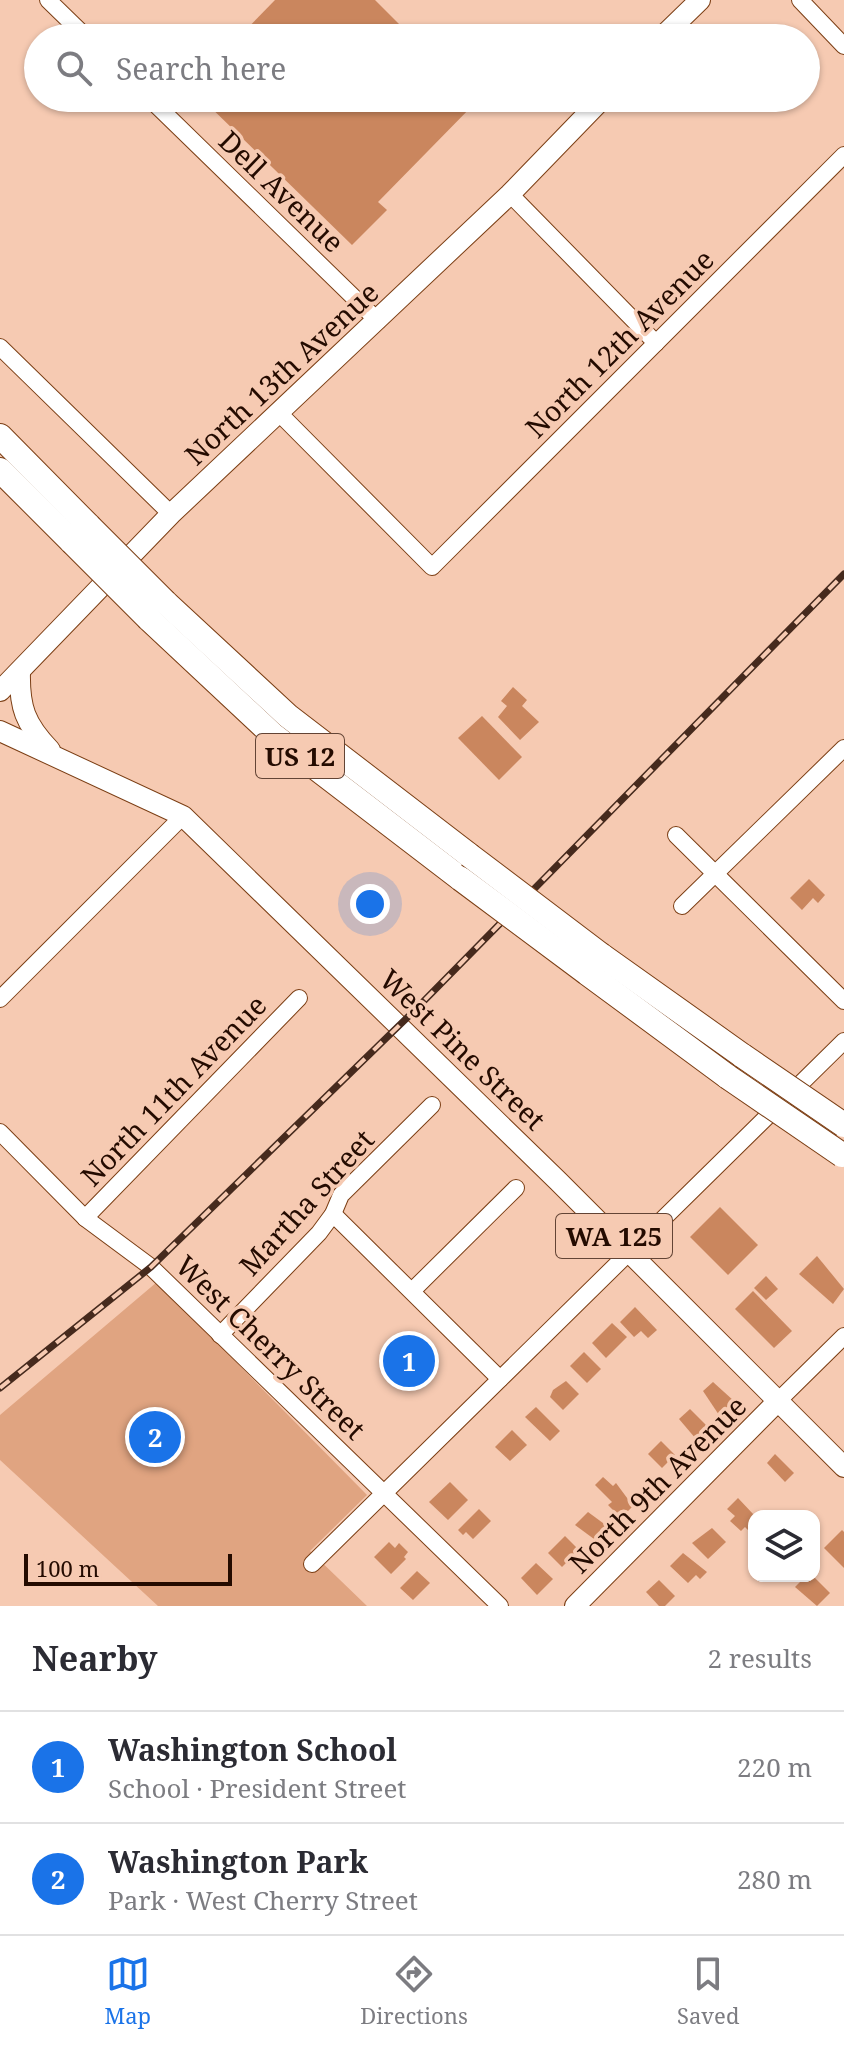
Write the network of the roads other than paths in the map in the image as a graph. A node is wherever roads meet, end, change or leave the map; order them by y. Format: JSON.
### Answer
{"nodes":[{"id":1,"x":48,"y":0,"type":"edge"},
{"id":2,"x":700,"y":0,"type":"edge"},
{"id":3,"x":800,"y":0,"type":"edge"},
{"id":4,"x":73,"y":24,"type":"edge"},
{"id":5,"x":675,"y":24,"type":"edge"},
{"id":6,"x":844,"y":46,"type":"edge"},
{"id":7,"x":163,"y":112,"type":"edge"},
{"id":8,"x":589,"y":112,"type":"edge"},
{"id":9,"x":844,"y":155,"type":"edge"},
{"id":10,"x":510,"y":194,"type":"junction"},
{"id":11,"x":378,"y":321,"type":"junction"},
{"id":12,"x":656,"y":343,"type":"junction"},
{"id":13,"x":0,"y":347,"type":"edge"},
{"id":14,"x":278,"y":412,"type":"junction"},
{"id":15,"x":0,"y":436,"type":"edge"},
{"id":16,"x":0,"y":470,"type":"edge"},
{"id":17,"x":171,"y":514,"type":"junction"},
{"id":18,"x":81,"y":534,"type":"junction"},
{"id":19,"x":157,"y":611,"type":"junction"},
{"id":20,"x":20,"y":671,"type":"junction"},
{"id":21,"x":0,"y":691,"type":"edge"},
{"id":22,"x":0,"y":731,"type":"edge"},
{"id":23,"x":844,"y":748,"type":"edge"},
{"id":24,"x":61,"y":761,"type":"junction"},
{"id":25,"x":183,"y":816,"type":"junction"},
{"id":26,"x":676,"y":835,"type":"dead end"},
{"id":27,"x":716,"y":874,"type":"junction"},
{"id":28,"x":682,"y":906,"type":"dead end"},
{"id":29,"x":594,"y":964,"type":"junction"},
{"id":30,"x":299,"y":998,"type":"dead end"},
{"id":31,"x":0,"y":999,"type":"edge"},
{"id":32,"x":844,"y":1001,"type":"edge"},
{"id":33,"x":844,"y":1041,"type":"edge"},
{"id":34,"x":432,"y":1105,"type":"dead end"},
{"id":35,"x":844,"y":1125,"type":"edge"},
{"id":36,"x":0,"y":1132,"type":"edge"},
{"id":37,"x":843,"y":1155,"type":"edge"},
{"id":38,"x":516,"y":1188,"type":"dead end"},
{"id":39,"x":333,"y":1214,"type":"junction"},
{"id":40,"x":85,"y":1218,"type":"junction"},
{"id":41,"x":631,"y":1253,"type":"junction"},
{"id":42,"x":413,"y":1290,"type":"junction"},
{"id":43,"x":220,"y":1335,"type":"junction"},
{"id":44,"x":844,"y":1336,"type":"edge"},
{"id":45,"x":500,"y":1379,"type":"junction"},
{"id":46,"x":778,"y":1401,"type":"junction"},
{"id":47,"x":844,"y":1467,"type":"edge"},
{"id":48,"x":384,"y":1494,"type":"junction"},
{"id":49,"x":312,"y":1564,"type":"dead end"},
{"id":50,"x":500,"y":1606,"type":"edge"},
{"id":51,"x":575,"y":1606,"type":"edge"}],
"edges":[{"from":1,"to":4,"type":"street"},
{"from":2,"to":5,"type":"main road"},
{"from":3,"to":6,"type":"street"},
{"from":7,"to":11,"type":"street","name":"Dell Avenue"},
{"from":8,"to":10,"type":"main road","name":"North 13th Avenue"},
{"from":9,"to":12,"type":"street","name":"North 12th Avenue"},
{"from":10,"to":11,"type":"main road","name":"North 13th Avenue"},
{"from":10,"to":12,"type":"street"},
{"from":11,"to":14,"type":"main road","name":"North 13th Avenue"},
{"from":12,"to":14,"type":"street","name":"North 12th Avenue"},
{"from":13,"to":17,"type":"street"},
{"from":14,"to":17,"type":"main road","name":"North 13th Avenue"},
{"from":15,"to":18,"type":"highway","number":"US 12"},
{"from":16,"to":18,"type":"highway","number":"US 12"},
{"from":17,"to":20,"type":"main road","name":"North 13th Avenue"},
{"from":18,"to":19,"type":"highway","number":"US 12","bridge":true},
{"from":19,"to":29,"type":"highway","number":"US 12","bridge":true},
{"from":19,"to":29,"type":"highway","number":"US 12","bridge":true},
{"from":20,"to":21,"type":"main road","name":"North 13th Avenue"},
{"from":20,"to":24,"type":"main road","number":"WA 125"},
{"from":22,"to":24,"type":"main road","name":"West Pine Street","number":"WA 125"},
{"from":23,"to":27,"type":"street"},
{"from":24,"to":25,"type":"main road","name":"West Pine Street","number":"WA 125"},
{"from":25,"to":31,"type":"street"},
{"from":25,"to":41,"type":"main road","name":"West Pine Street","number":"WA 125"},
{"from":26,"to":27,"type":"street"},
{"from":27,"to":28,"type":"street"},
{"from":27,"to":32,"type":"street"},
{"from":29,"to":35,"type":"highway","number":"US 12","bridge":true},
{"from":29,"to":37,"type":"highway","number":"US 12","bridge":true},
{"from":30,"to":40,"type":"street","name":"North 11th Avenue"},
{"from":33,"to":41,"type":"street"},
{"from":34,"to":39,"type":"street","name":"Martha Street"},
{"from":36,"to":40,"type":"street","name":"West Cherry Street"},
{"from":38,"to":42,"type":"street"},
{"from":39,"to":42,"type":"street"},
{"from":39,"to":43,"type":"street","name":"Martha Street"},
{"from":40,"to":43,"type":"street","name":"West Cherry Street"},
{"from":41,"to":45,"type":"street"},
{"from":41,"to":46,"type":"main road","name":"West Pine Street","number":"WA 125"},
{"from":42,"to":45,"type":"street"},
{"from":43,"to":48,"type":"street","name":"West Cherry Street"},
{"from":44,"to":46,"type":"street"},
{"from":45,"to":48,"type":"street"},
{"from":46,"to":47,"type":"main road","name":"West Pine Street"},
{"from":46,"to":51,"type":"main road","name":"North 9th Avenue"},
{"from":48,"to":49,"type":"street"},
{"from":48,"to":50,"type":"street","name":"West Cherry Street"}]}
